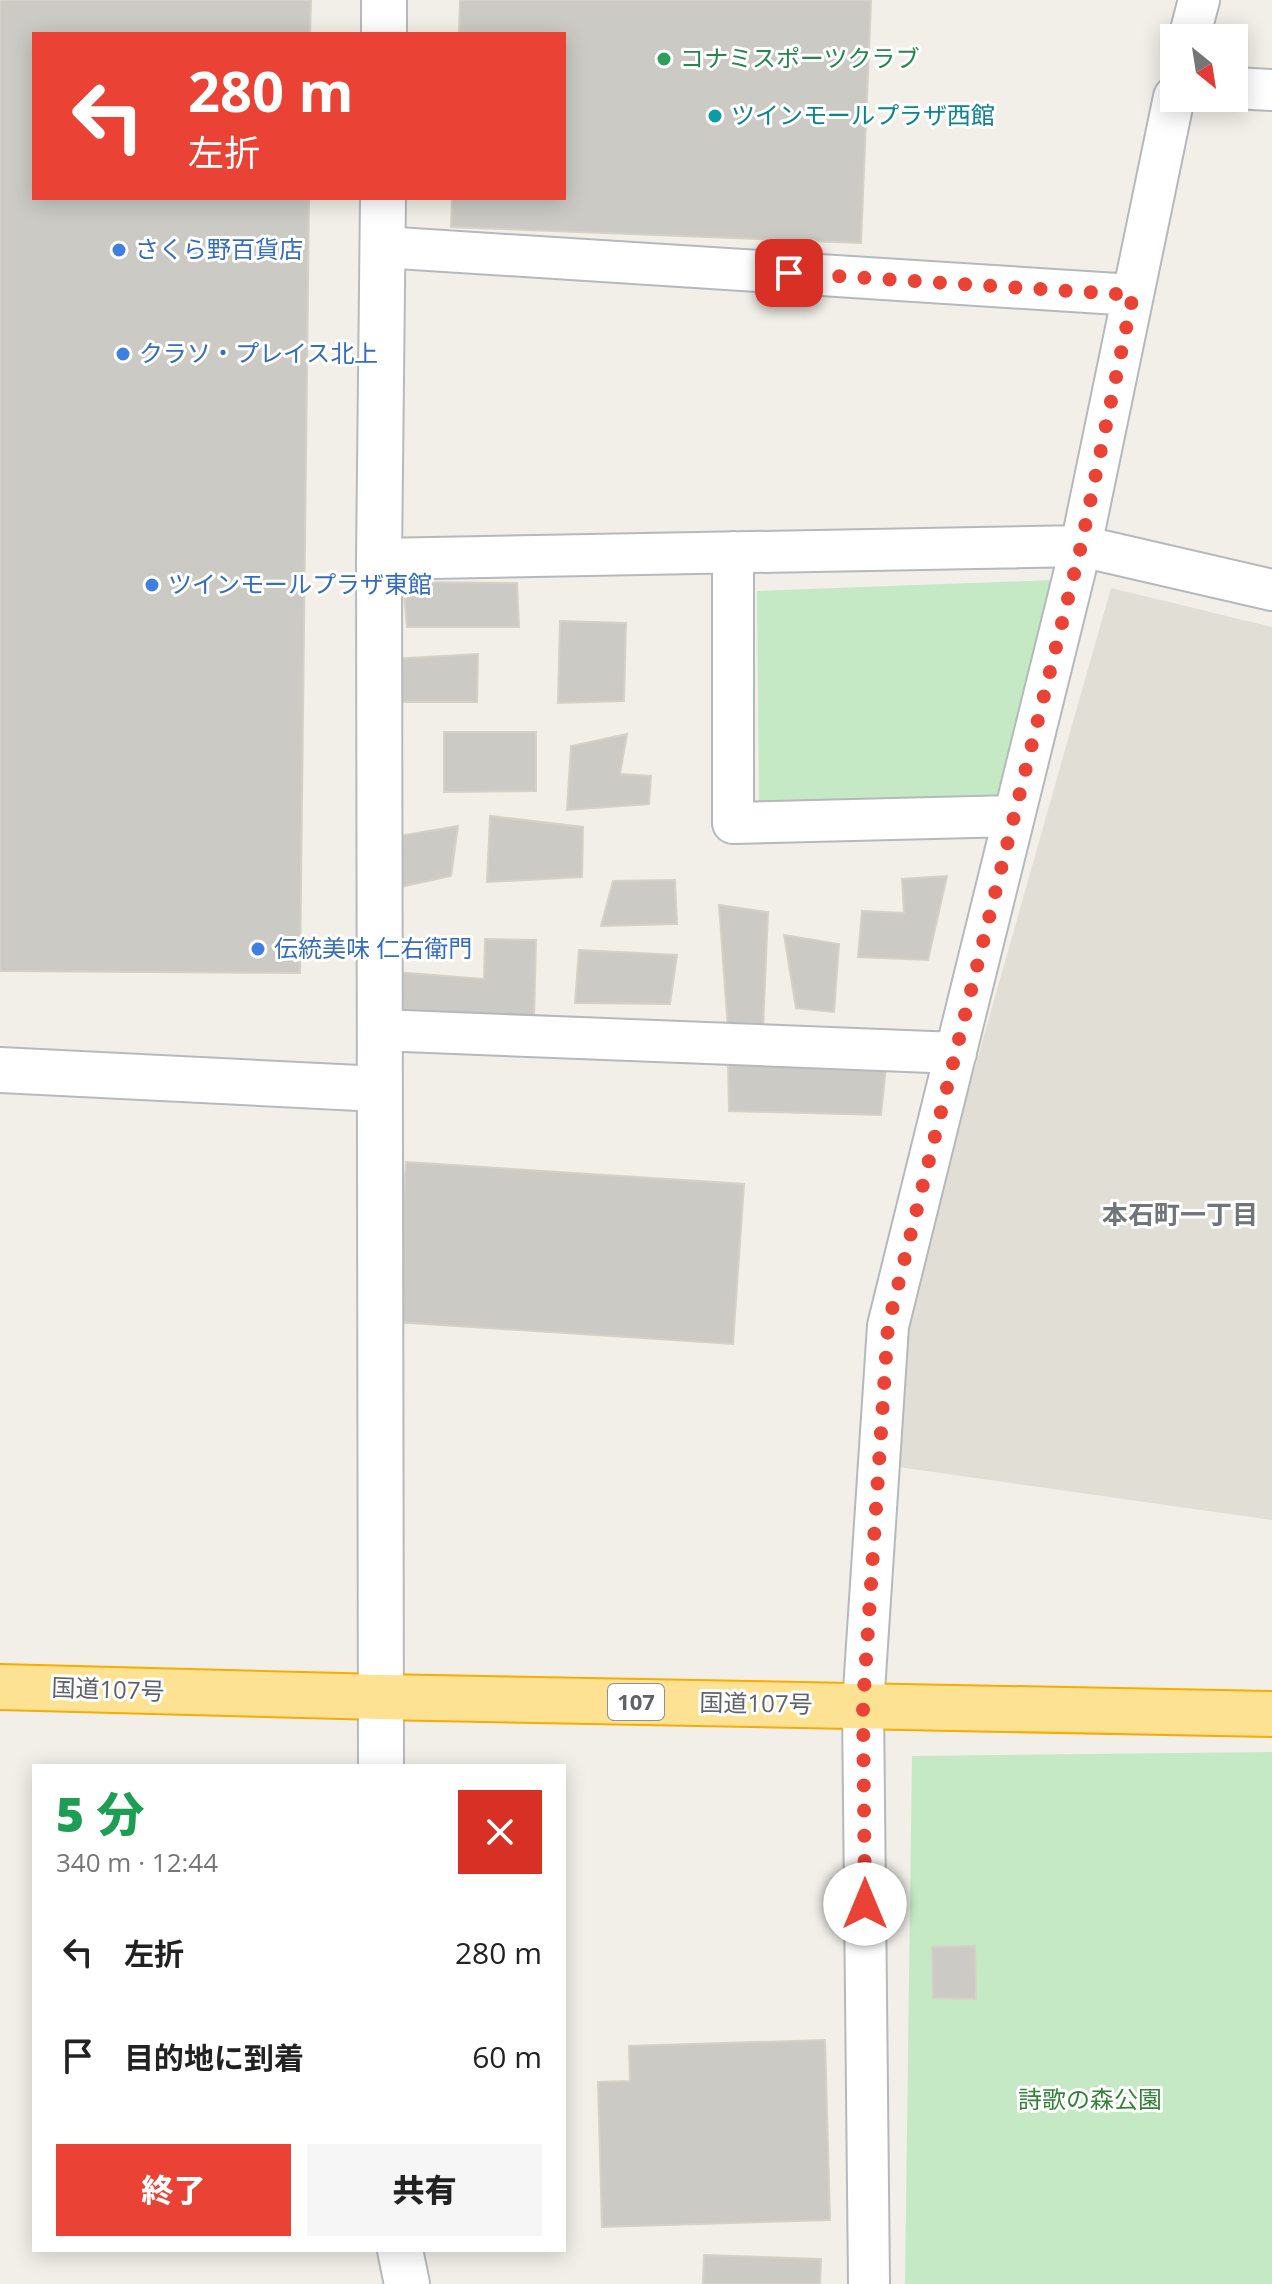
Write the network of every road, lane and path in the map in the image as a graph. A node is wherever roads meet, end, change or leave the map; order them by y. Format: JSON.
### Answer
{"nodes":[{"id":1,"x":384,"y":0,"type":"edge"},
{"id":2,"x":1199,"y":0,"type":"edge"},
{"id":3,"x":1193,"y":24,"type":"edge"},
{"id":4,"x":384,"y":32,"type":"edge"},
{"id":5,"x":1248,"y":89,"type":"edge"},
{"id":6,"x":1272,"y":90,"type":"edge"},
{"id":7,"x":1171,"y":112,"type":"edge"},
{"id":8,"x":383,"y":200,"type":"edge"},
{"id":9,"x":382,"y":247,"type":"junction"},
{"id":10,"x":1133,"y":295,"type":"junction"},
{"id":11,"x":1081,"y":546,"type":"junction"},
{"id":12,"x":733,"y":552,"type":"junction"},
{"id":13,"x":379,"y":559,"type":"junction"},
{"id":14,"x":1272,"y":590,"type":"edge"},
{"id":15,"x":1014,"y":816,"type":"junction"},
{"id":16,"x":379,"y":1030,"type":"junction"},
{"id":17,"x":956,"y":1053,"type":"junction"},
{"id":18,"x":0,"y":1070,"type":"edge"},
{"id":19,"x":379,"y":1089,"type":"junction"},
{"id":20,"x":0,"y":1687,"type":"edge"},
{"id":21,"x":380,"y":1697,"type":"junction"},
{"id":22,"x":863,"y":1706,"type":"junction"},
{"id":23,"x":1272,"y":1714,"type":"edge"},
{"id":24,"x":381,"y":1764,"type":"edge"},
{"id":25,"x":400,"y":2252,"type":"edge"},
{"id":26,"x":407,"y":2284,"type":"edge"},
{"id":27,"x":869,"y":2284,"type":"edge"}],
"edges":[{"from":1,"to":4,"type":"street"},
{"from":2,"to":3,"type":"street"},
{"from":5,"to":6,"type":"street"},
{"from":7,"to":10,"type":"street"},
{"from":8,"to":9,"type":"street"},
{"from":9,"to":10,"type":"street"},
{"from":9,"to":13,"type":"street"},
{"from":10,"to":11,"type":"street"},
{"from":11,"to":12,"type":"street"},
{"from":11,"to":14,"type":"street"},
{"from":11,"to":15,"type":"street"},
{"from":12,"to":13,"type":"street"},
{"from":12,"to":15,"type":"street"},
{"from":13,"to":16,"type":"street"},
{"from":15,"to":17,"type":"street"},
{"from":16,"to":17,"type":"street"},
{"from":16,"to":19,"type":"street"},
{"from":17,"to":22,"type":"street"},
{"from":18,"to":19,"type":"street"},
{"from":19,"to":21,"type":"street"},
{"from":20,"to":21,"type":"highway","name":"国道107号","number":"107"},
{"from":21,"to":22,"type":"highway","name":"国道107号","number":"107"},
{"from":21,"to":24,"type":"street"},
{"from":22,"to":23,"type":"highway","name":"国道107号","number":"107"},
{"from":22,"to":27,"type":"street"},
{"from":25,"to":26,"type":"street"}]}
